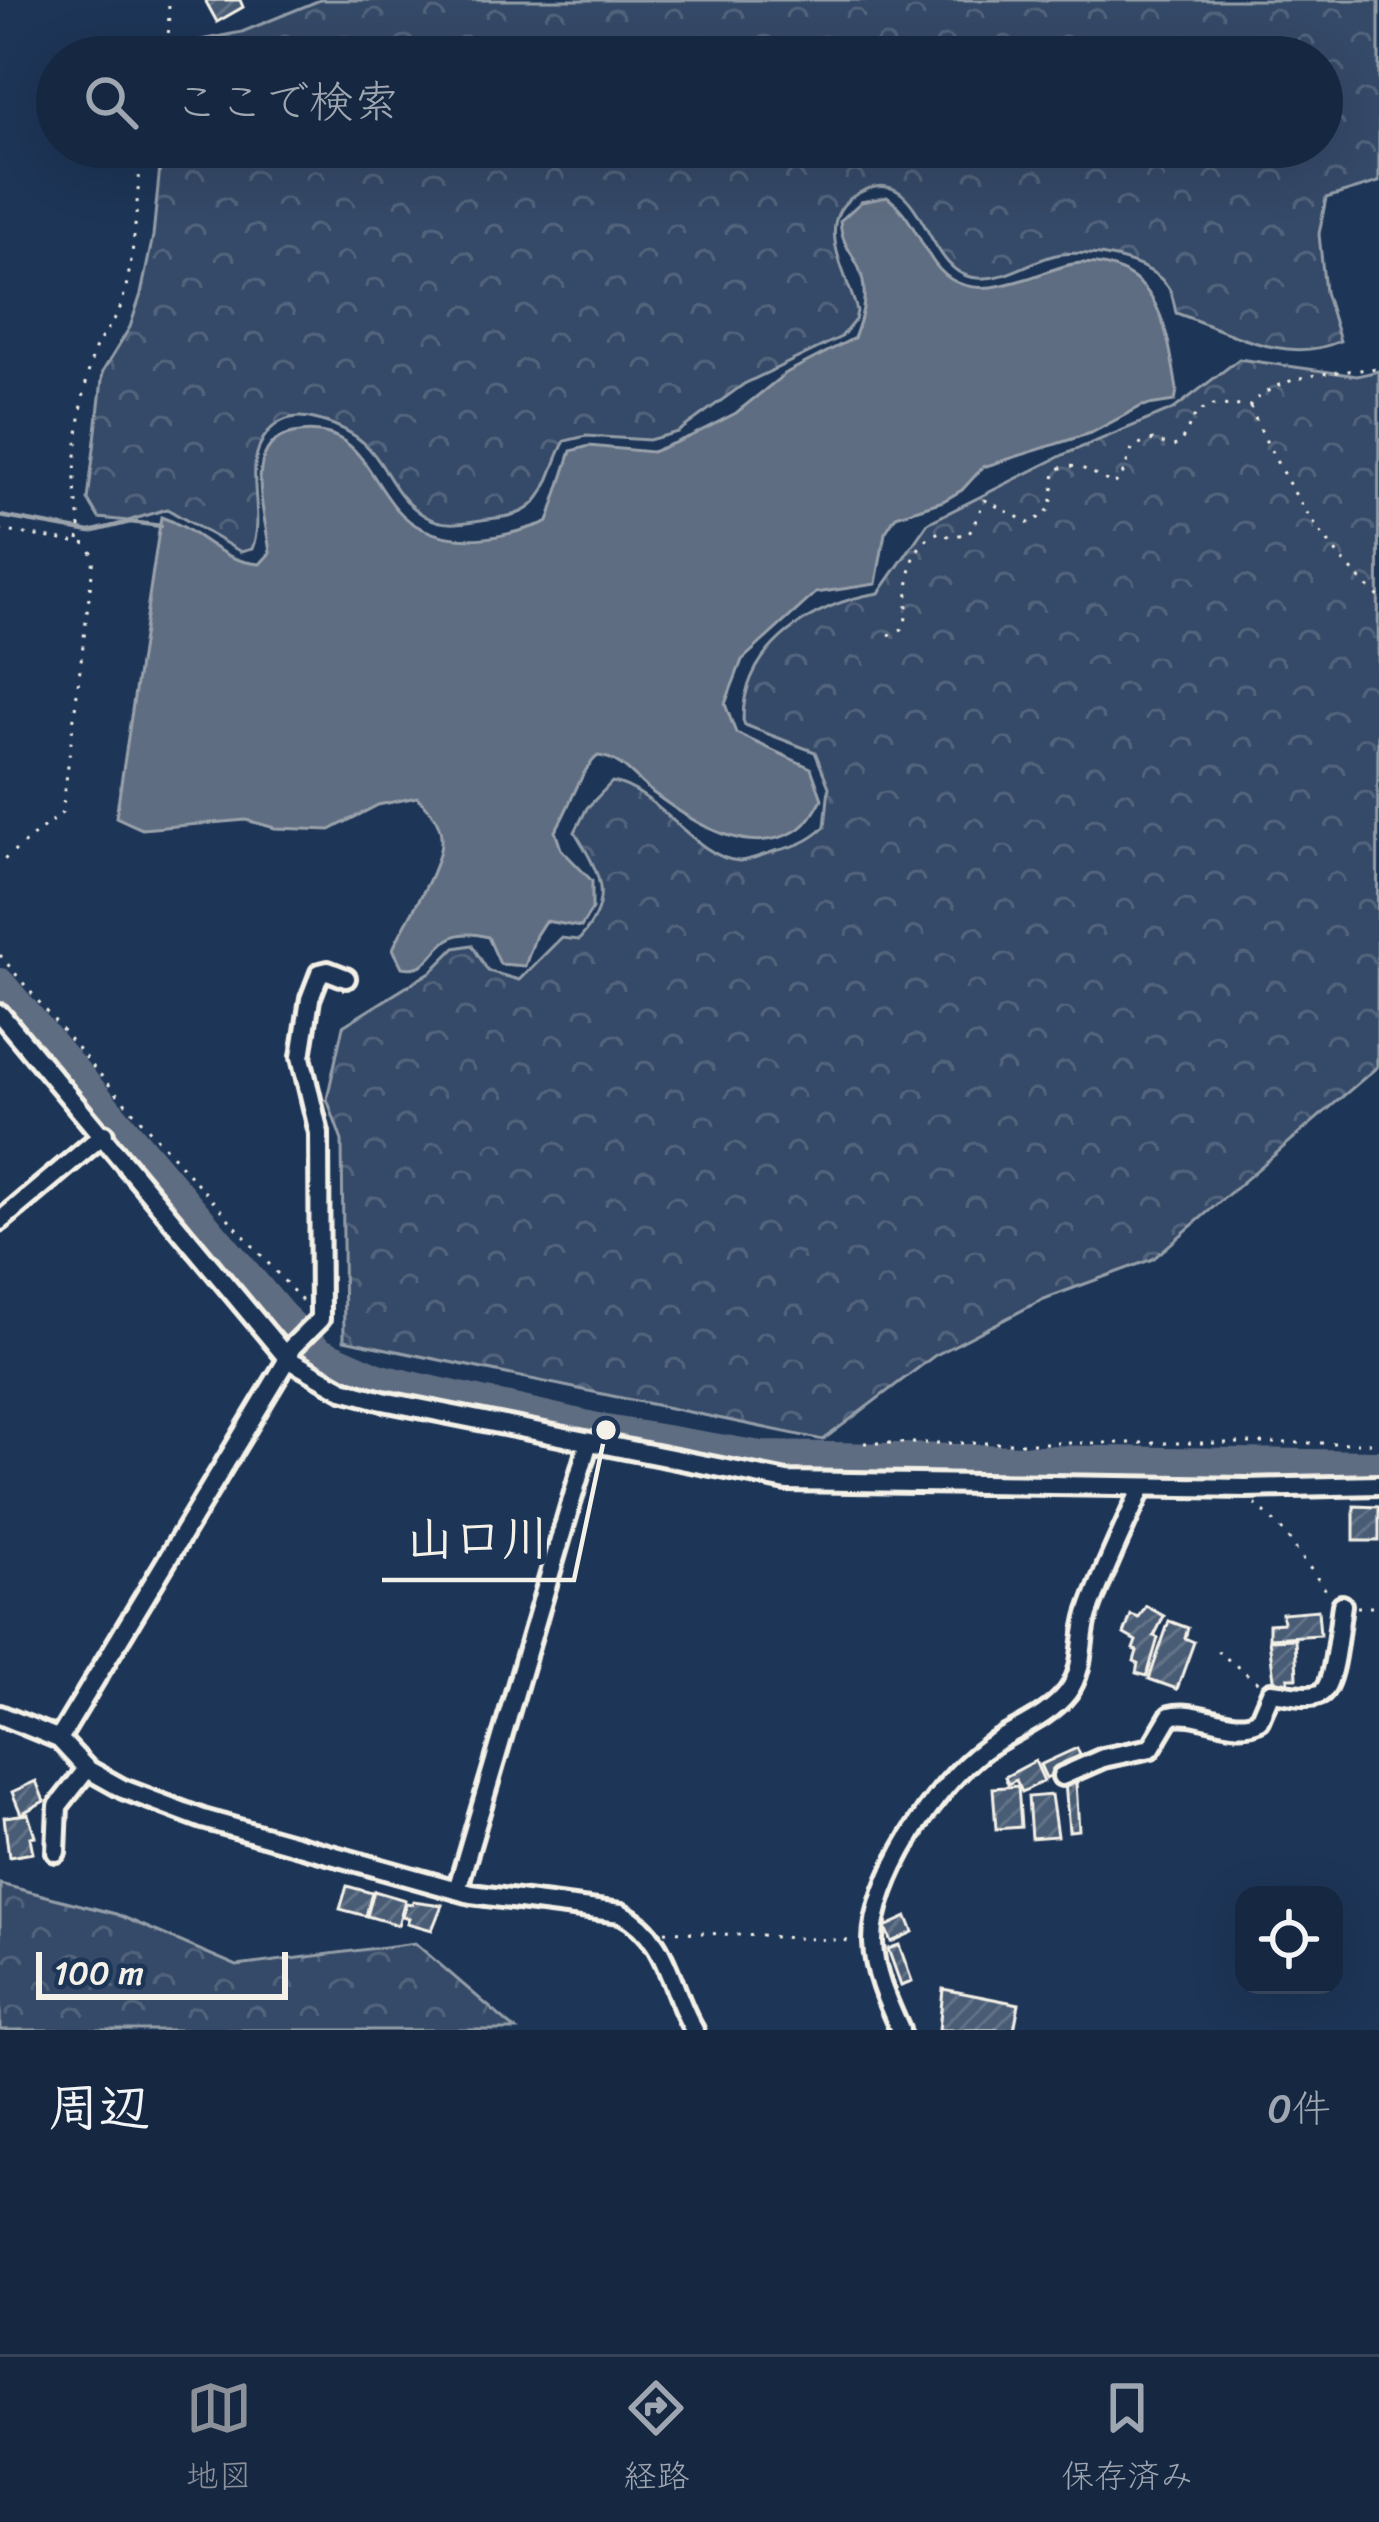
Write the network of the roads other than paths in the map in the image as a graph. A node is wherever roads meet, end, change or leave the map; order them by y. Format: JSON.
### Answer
{"nodes":[{"id":1,"x":346,"y":978,"type":"dead end"},
{"id":2,"x":0,"y":1014,"type":"edge"},
{"id":3,"x":104,"y":1134,"type":"junction"},
{"id":4,"x":0,"y":1222,"type":"edge"},
{"id":5,"x":289,"y":1353,"type":"junction"},
{"id":6,"x":588,"y":1445,"type":"junction"},
{"id":7,"x":1379,"y":1484,"type":"edge"},
{"id":8,"x":1142,"y":1487,"type":"junction"},
{"id":9,"x":1342,"y":1605,"type":"road end"},
{"id":10,"x":0,"y":1715,"type":"edge"},
{"id":11,"x":59,"y":1739,"type":"junction"},
{"id":12,"x":87,"y":1769,"type":"junction"},
{"id":13,"x":1062,"y":1776,"type":"dead end"},
{"id":14,"x":56,"y":1852,"type":"dead end"},
{"id":15,"x":458,"y":1890,"type":"junction"},
{"id":16,"x":694,"y":2030,"type":"edge"},
{"id":17,"x":900,"y":2030,"type":"edge"}],
"edges":[{"from":1,"to":5,"type":"street"},
{"from":2,"to":3,"type":"street"},
{"from":3,"to":4,"type":"street"},
{"from":3,"to":5,"type":"street"},
{"from":5,"to":6,"type":"street"},
{"from":5,"to":11,"type":"street"},
{"from":6,"to":8,"type":"street"},
{"from":6,"to":15,"type":"street"},
{"from":7,"to":8,"type":"street"},
{"from":8,"to":17,"type":"street"},
{"from":9,"to":13,"type":"street"},
{"from":10,"to":11,"type":"street"},
{"from":11,"to":12,"type":"street"},
{"from":12,"to":14,"type":"street"},
{"from":12,"to":15,"type":"street"},
{"from":15,"to":16,"type":"street"}]}
